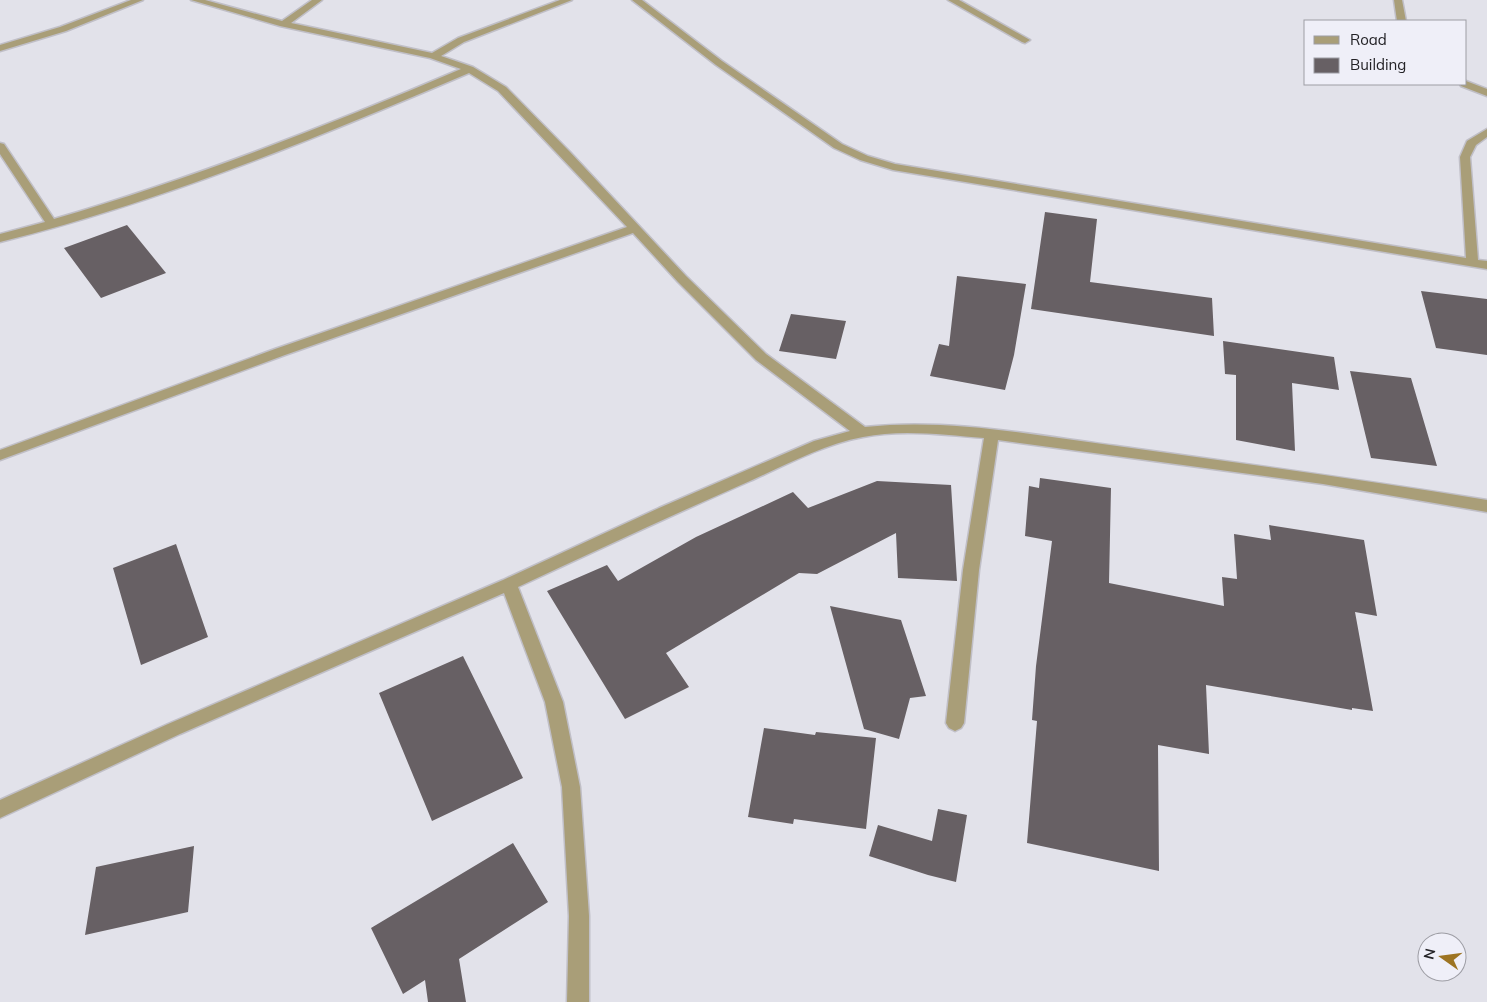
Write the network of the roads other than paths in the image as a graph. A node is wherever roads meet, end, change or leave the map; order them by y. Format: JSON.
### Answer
{"nodes":[{"id":1,"x":139,"y":0,"type":"edge"},
{"id":2,"x":195,"y":0,"type":"edge"},
{"id":3,"x":318,"y":0,"type":"edge"},
{"id":4,"x":568,"y":0,"type":"edge"},
{"id":5,"x":636,"y":0,"type":"edge"},
{"id":6,"x":952,"y":0,"type":"edge"},
{"id":7,"x":1398,"y":0,"type":"edge"},
{"id":8,"x":1402,"y":20,"type":"edge"},
{"id":9,"x":283,"y":24,"type":"junction"},
{"id":10,"x":1025,"y":40,"type":"dead end"},
{"id":11,"x":0,"y":48,"type":"edge"},
{"id":12,"x":433,"y":56,"type":"junction"},
{"id":13,"x":470,"y":69,"type":"junction"},
{"id":14,"x":1467,"y":85,"type":"edge"},
{"id":15,"x":1487,"y":93,"type":"edge"},
{"id":16,"x":1487,"y":132,"type":"edge"},
{"id":17,"x":0,"y":146,"type":"edge"},
{"id":18,"x":52,"y":224,"type":"junction"},
{"id":19,"x":635,"y":228,"type":"junction"},
{"id":20,"x":0,"y":238,"type":"edge"},
{"id":21,"x":1472,"y":263,"type":"junction"},
{"id":22,"x":1487,"y":265,"type":"edge"},
{"id":23,"x":862,"y":432,"type":"junction"},
{"id":24,"x":992,"y":434,"type":"junction"},
{"id":25,"x":0,"y":455,"type":"edge"},
{"id":26,"x":1487,"y":506,"type":"edge"},
{"id":27,"x":509,"y":584,"type":"junction"},
{"id":28,"x":955,"y":723,"type":"dead end"},
{"id":29,"x":0,"y":809,"type":"edge"},
{"id":30,"x":578,"y":1002,"type":"edge"}],
"edges":[{"from":1,"to":11,"type":"street"},
{"from":2,"to":9,"type":"street"},
{"from":3,"to":9,"type":"street"},
{"from":4,"to":12,"type":"street"},
{"from":5,"to":21,"type":"street"},
{"from":6,"to":10,"type":"street"},
{"from":7,"to":8,"type":"street"},
{"from":9,"to":12,"type":"street"},
{"from":12,"to":13,"type":"street"},
{"from":13,"to":18,"type":"street"},
{"from":13,"to":19,"type":"street"},
{"from":14,"to":15,"type":"street"},
{"from":16,"to":21,"type":"street"},
{"from":17,"to":18,"type":"street"},
{"from":18,"to":20,"type":"street"},
{"from":19,"to":23,"type":"street"},
{"from":19,"to":25,"type":"street"},
{"from":21,"to":22,"type":"street"},
{"from":23,"to":24,"type":"street"},
{"from":23,"to":27,"type":"street"},
{"from":24,"to":26,"type":"street"},
{"from":24,"to":28,"type":"street"},
{"from":27,"to":29,"type":"street"},
{"from":27,"to":30,"type":"street"}]}
